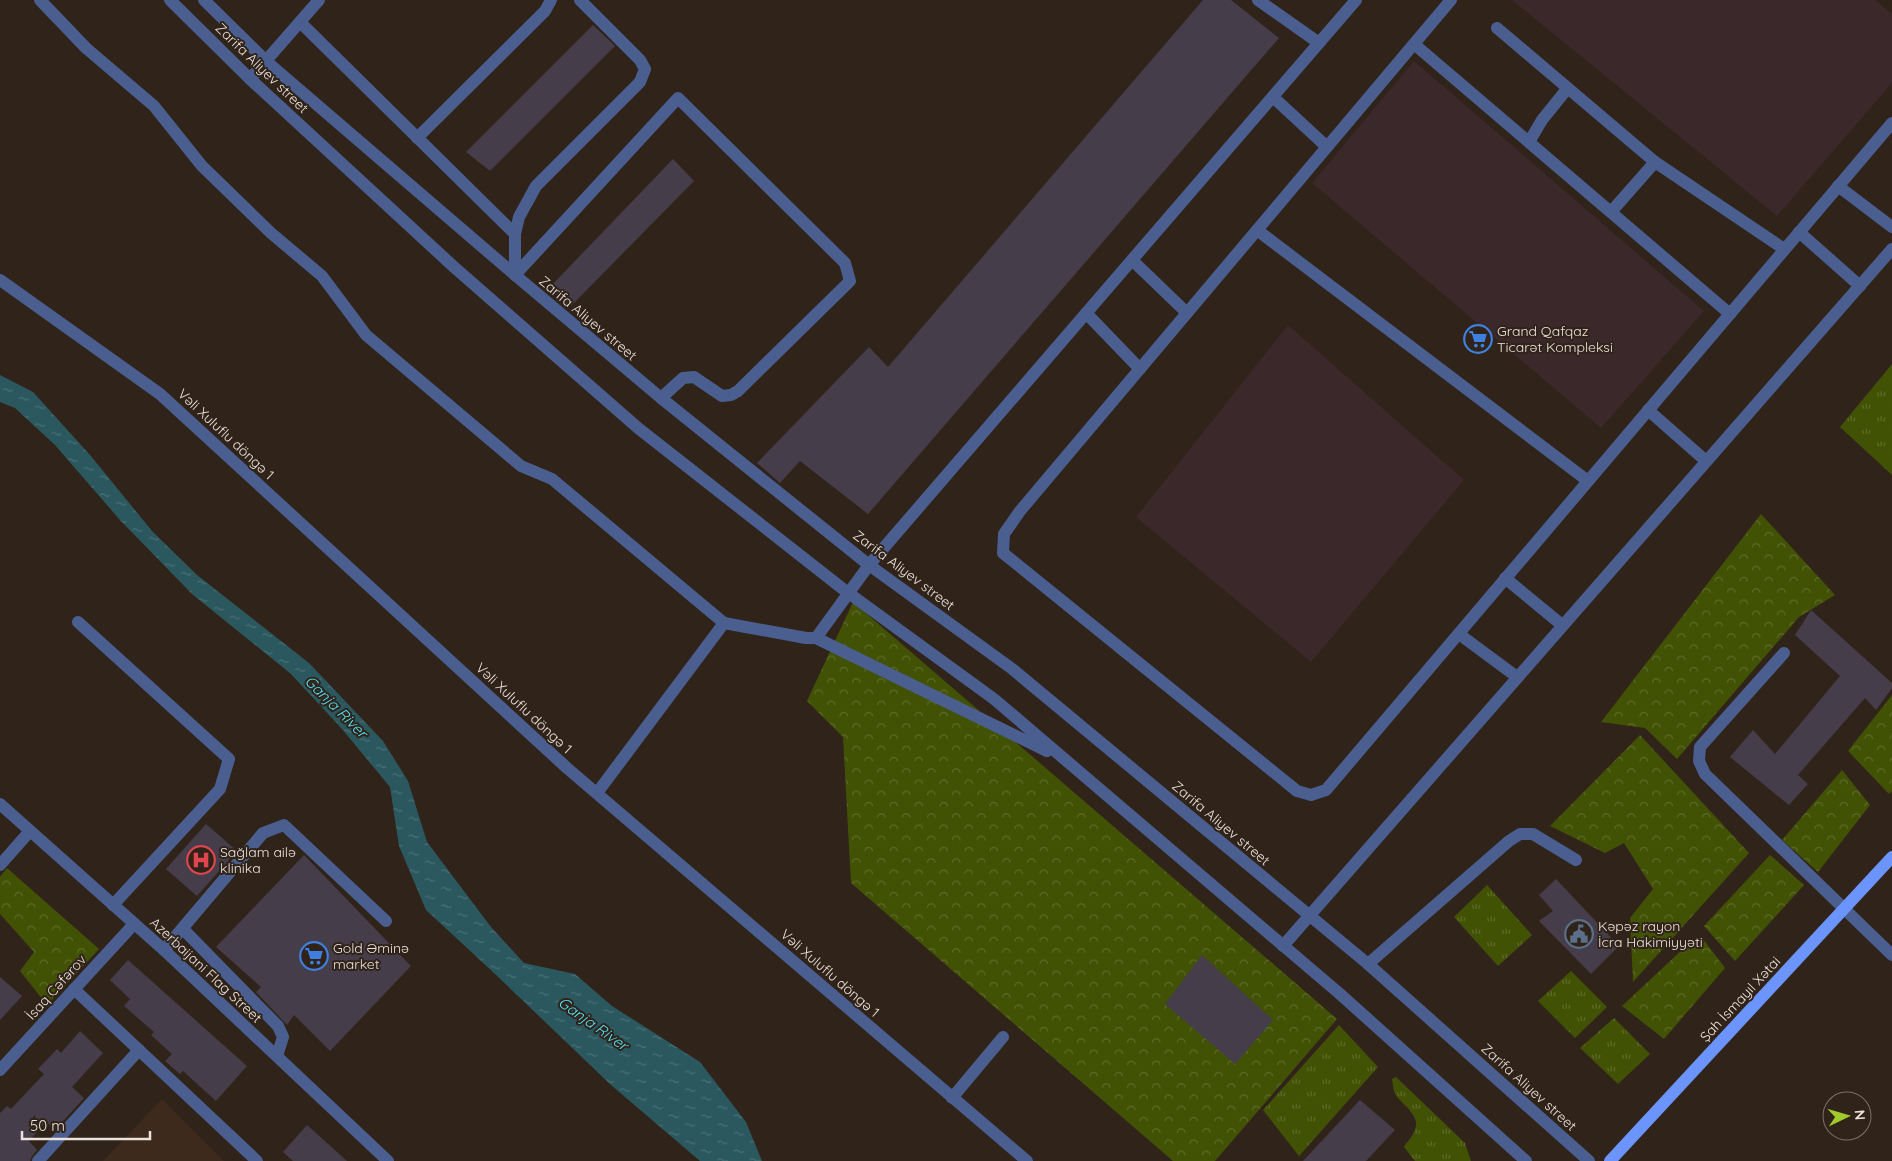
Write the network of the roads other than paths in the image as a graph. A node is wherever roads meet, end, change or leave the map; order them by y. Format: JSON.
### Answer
{"nodes":[{"id":1,"x":40,"y":0,"type":"edge"},
{"id":2,"x":170,"y":0,"type":"edge"},
{"id":3,"x":204,"y":0,"type":"edge"},
{"id":4,"x":320,"y":0,"type":"edge"},
{"id":5,"x":551,"y":0,"type":"edge"},
{"id":6,"x":580,"y":0,"type":"edge"},
{"id":7,"x":1258,"y":0,"type":"edge"},
{"id":8,"x":1356,"y":0,"type":"edge"},
{"id":9,"x":1451,"y":0,"type":"edge"},
{"id":10,"x":300,"y":22,"type":"junction"},
{"id":11,"x":1497,"y":28,"type":"dead end"},
{"id":12,"x":1319,"y":43,"type":"junction"},
{"id":13,"x":1414,"y":44,"type":"junction"},
{"id":14,"x":266,"y":61,"type":"junction"},
{"id":15,"x":250,"y":79,"type":"junction"},
{"id":16,"x":1567,"y":89,"type":"junction"},
{"id":17,"x":1273,"y":96,"type":"junction"},
{"id":18,"x":1892,"y":123,"type":"edge"},
{"id":19,"x":418,"y":138,"type":"junction"},
{"id":20,"x":1530,"y":142,"type":"junction"},
{"id":21,"x":1327,"y":146,"type":"junction"},
{"id":22,"x":1655,"y":162,"type":"junction"},
{"id":23,"x":1838,"y":186,"type":"junction"},
{"id":24,"x":1611,"y":212,"type":"junction"},
{"id":25,"x":1892,"y":227,"type":"edge"},
{"id":26,"x":1257,"y":230,"type":"junction"},
{"id":27,"x":1799,"y":232,"type":"junction"},
{"id":28,"x":514,"y":234,"type":"junction"},
{"id":29,"x":1784,"y":249,"type":"junction"},
{"id":30,"x":1892,"y":249,"type":"edge"},
{"id":31,"x":1132,"y":260,"type":"junction"},
{"id":32,"x":515,"y":275,"type":"junction"},
{"id":33,"x":0,"y":280,"type":"edge"},
{"id":34,"x":1860,"y":286,"type":"junction"},
{"id":35,"x":1086,"y":313,"type":"junction"},
{"id":36,"x":1187,"y":313,"type":"junction"},
{"id":37,"x":1730,"y":314,"type":"junction"},
{"id":38,"x":1140,"y":369,"type":"junction"},
{"id":39,"x":661,"y":398,"type":"junction"},
{"id":40,"x":1648,"y":410,"type":"junction"},
{"id":41,"x":1706,"y":461,"type":"junction"},
{"id":42,"x":1588,"y":481,"type":"junction"},
{"id":43,"x":869,"y":565,"type":"junction"},
{"id":44,"x":1505,"y":578,"type":"junction"},
{"id":45,"x":849,"y":594,"type":"junction"},
{"id":46,"x":78,"y":622,"type":"dead end"},
{"id":47,"x":724,"y":623,"type":"junction"},
{"id":48,"x":1562,"y":625,"type":"junction"},
{"id":49,"x":1459,"y":634,"type":"junction"},
{"id":50,"x":816,"y":638,"type":"junction"},
{"id":51,"x":1784,"y":653,"type":"dead end"},
{"id":52,"x":1517,"y":677,"type":"junction"},
{"id":53,"x":1065,"y":760,"type":"junction"},
{"id":54,"x":597,"y":793,"type":"junction"},
{"id":55,"x":0,"y":804,"type":"edge"},
{"id":56,"x":30,"y":830,"type":"junction"},
{"id":57,"x":1892,"y":857,"type":"edge"},
{"id":58,"x":1576,"y":860,"type":"dead end"},
{"id":59,"x":0,"y":864,"type":"edge"},
{"id":60,"x":112,"y":905,"type":"junction"},
{"id":61,"x":1844,"y":909,"type":"junction"},
{"id":62,"x":1309,"y":914,"type":"junction"},
{"id":63,"x":386,"y":921,"type":"dead end"},
{"id":64,"x":134,"y":924,"type":"junction"},
{"id":65,"x":182,"y":929,"type":"junction"},
{"id":66,"x":1283,"y":946,"type":"junction"},
{"id":67,"x":164,"y":950,"type":"junction"},
{"id":68,"x":1892,"y":955,"type":"edge"},
{"id":69,"x":1368,"y":964,"type":"junction"},
{"id":70,"x":74,"y":989,"type":"junction"},
{"id":71,"x":1003,"y":1037,"type":"dead end"},
{"id":72,"x":139,"y":1050,"type":"junction"},
{"id":73,"x":276,"y":1056,"type":"junction"},
{"id":74,"x":0,"y":1070,"type":"edge"},
{"id":75,"x":952,"y":1098,"type":"junction"},
{"id":76,"x":38,"y":1161,"type":"edge"},
{"id":77,"x":257,"y":1161,"type":"edge"},
{"id":78,"x":388,"y":1161,"type":"edge"},
{"id":79,"x":1027,"y":1161,"type":"edge"},
{"id":80,"x":1526,"y":1161,"type":"edge"},
{"id":81,"x":1589,"y":1161,"type":"edge"},
{"id":82,"x":1610,"y":1161,"type":"edge"}],
"edges":[{"from":1,"to":47,"type":"street"},
{"from":2,"to":15,"type":"street","name":"Zarifa Aliyev street"},
{"from":3,"to":14,"type":"street","name":"Zarifa Aliyev street"},
{"from":4,"to":10,"type":"street"},
{"from":5,"to":19,"type":"street"},
{"from":6,"to":28,"type":"street"},
{"from":7,"to":12,"type":"street"},
{"from":8,"to":12,"type":"street"},
{"from":9,"to":13,"type":"street"},
{"from":10,"to":14,"type":"street"},
{"from":10,"to":19,"type":"street"},
{"from":11,"to":16,"type":"street"},
{"from":12,"to":17,"type":"street"},
{"from":13,"to":20,"type":"street"},
{"from":13,"to":21,"type":"street"},
{"from":14,"to":15,"type":"street"},
{"from":14,"to":32,"type":"street","name":"Zarifa Aliyev street"},
{"from":15,"to":45,"type":"street","name":"Zarifa Aliyev street"},
{"from":16,"to":20,"type":"street"},
{"from":16,"to":22,"type":"street"},
{"from":17,"to":21,"type":"street"},
{"from":17,"to":31,"type":"street"},
{"from":18,"to":23,"type":"street"},
{"from":19,"to":28,"type":"street"},
{"from":20,"to":24,"type":"street"},
{"from":21,"to":26,"type":"street"},
{"from":22,"to":24,"type":"street"},
{"from":22,"to":29,"type":"street"},
{"from":23,"to":25,"type":"street"},
{"from":23,"to":27,"type":"street"},
{"from":24,"to":37,"type":"street"},
{"from":26,"to":36,"type":"street"},
{"from":26,"to":42,"type":"street"},
{"from":27,"to":29,"type":"street"},
{"from":27,"to":34,"type":"street"},
{"from":28,"to":32,"type":"street"},
{"from":29,"to":37,"type":"street"},
{"from":30,"to":34,"type":"street"},
{"from":31,"to":35,"type":"street"},
{"from":31,"to":36,"type":"street"},
{"from":32,"to":39,"type":"street","name":"Zarifa Aliyev street"},
{"from":32,"to":39,"type":"street"},
{"from":33,"to":54,"type":"street","name":"Vəli Xuluflu döngə 1"},
{"from":34,"to":41,"type":"street"},
{"from":35,"to":38,"type":"street"},
{"from":35,"to":43,"type":"street"},
{"from":36,"to":38,"type":"street"},
{"from":37,"to":40,"type":"street"},
{"from":38,"to":49,"type":"street"},
{"from":39,"to":43,"type":"street","name":"Zarifa Aliyev street"},
{"from":40,"to":41,"type":"street"},
{"from":40,"to":42,"type":"street"},
{"from":41,"to":48,"type":"street"},
{"from":42,"to":44,"type":"street"},
{"from":43,"to":45,"type":"street"},
{"from":43,"to":62,"type":"street","name":"Zarifa Aliyev street"},
{"from":44,"to":48,"type":"street"},
{"from":44,"to":49,"type":"street"},
{"from":45,"to":50,"type":"street"},
{"from":45,"to":53,"type":"street","name":"Zarifa Aliyev street"},
{"from":46,"to":60,"type":"street"},
{"from":47,"to":50,"type":"street"},
{"from":47,"to":54,"type":"street"},
{"from":48,"to":52,"type":"street"},
{"from":49,"to":52,"type":"street"},
{"from":50,"to":53,"type":"street"},
{"from":51,"to":61,"type":"street"},
{"from":52,"to":62,"type":"street"},
{"from":53,"to":66,"type":"street","name":"Zarifa Aliyev street"},
{"from":54,"to":75,"type":"street","name":"Vəli Xuluflu döngə 1"},
{"from":55,"to":56,"type":"street","name":"Azerbaijani Flag Street"},
{"from":56,"to":59,"type":"street"},
{"from":56,"to":60,"type":"street","name":"Azerbaijani Flag Street"},
{"from":57,"to":61,"type":"main road","name":"Şah İsmayıl Xətai"},
{"from":58,"to":69,"type":"street"},
{"from":60,"to":64,"type":"street","name":"Azerbaijani Flag Street"},
{"from":61,"to":68,"type":"street"},
{"from":61,"to":82,"type":"main road","name":"Şah İsmayıl Xətai"},
{"from":62,"to":66,"type":"street"},
{"from":62,"to":69,"type":"street","name":"Zarifa Aliyev street"},
{"from":63,"to":65,"type":"street"},
{"from":64,"to":67,"type":"street","name":"Azerbaijani Flag Street"},
{"from":64,"to":70,"type":"street","name":"İsaq Cəfərov"},
{"from":65,"to":67,"type":"street"},
{"from":65,"to":73,"type":"street"},
{"from":66,"to":80,"type":"street","name":"Zarifa Aliyev street"},
{"from":67,"to":73,"type":"street","name":"Azerbaijani Flag Street"},
{"from":69,"to":81,"type":"street","name":"Zarifa Aliyev street"},
{"from":70,"to":72,"type":"street"},
{"from":70,"to":74,"type":"street","name":"İsaq Cəfərov"},
{"from":71,"to":75,"type":"street"},
{"from":72,"to":76,"type":"street"},
{"from":72,"to":77,"type":"street"},
{"from":73,"to":78,"type":"street","name":"Azerbaijani Flag Street"},
{"from":75,"to":79,"type":"street","name":"Vəli Xuluflu döngə 1"}]}
